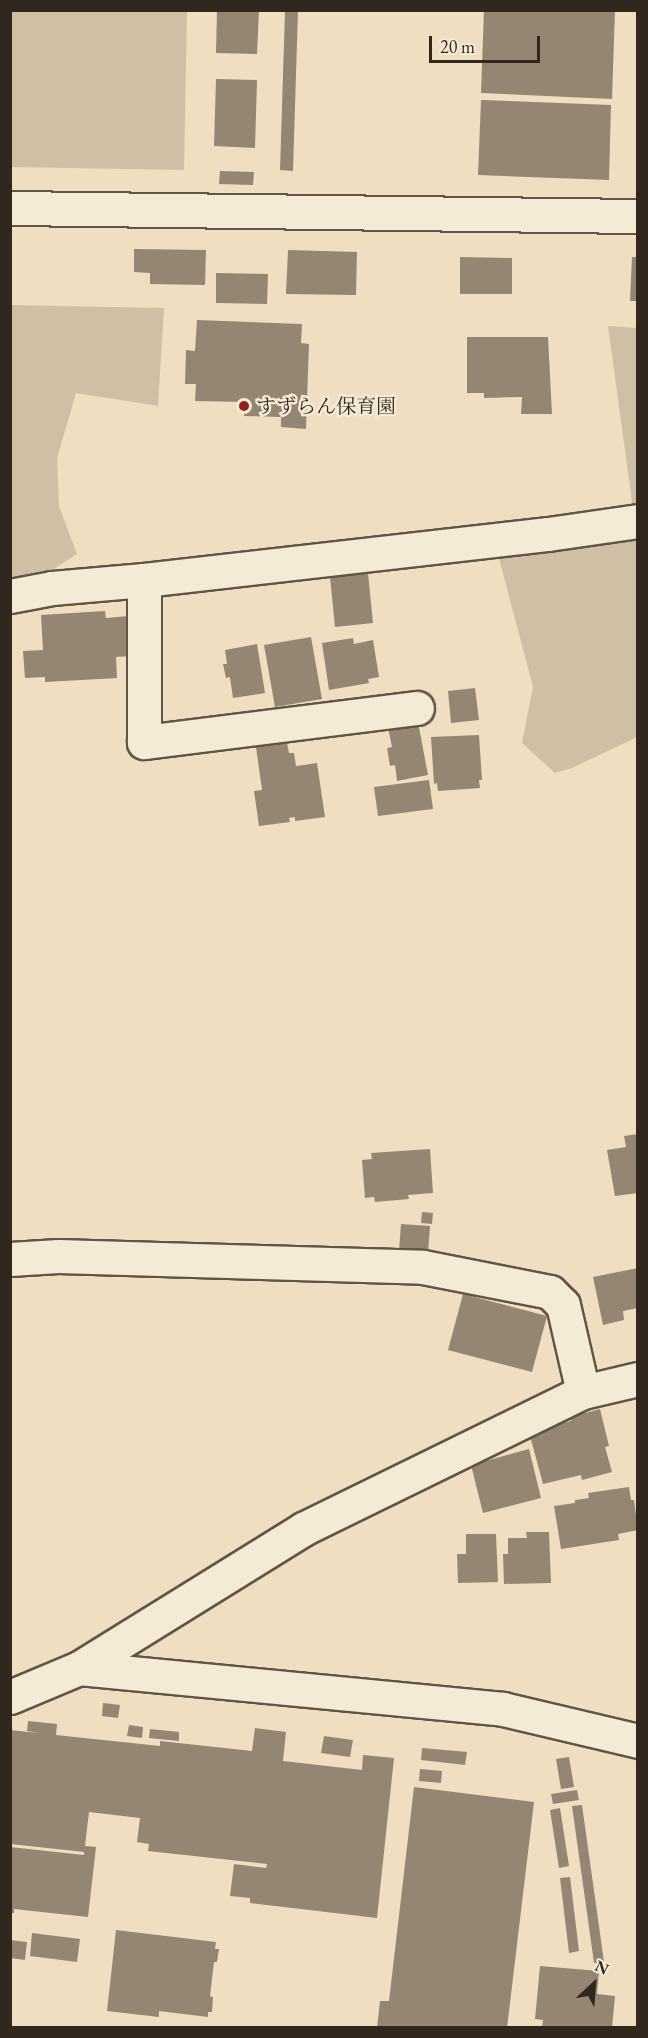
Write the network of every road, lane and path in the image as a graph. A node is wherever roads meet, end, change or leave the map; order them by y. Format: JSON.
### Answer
{"nodes":[{"id":1,"x":10,"y":208,"type":"edge"},
{"id":2,"x":638,"y":216,"type":"edge"},
{"id":3,"x":638,"y":521,"type":"edge"},
{"id":4,"x":144,"y":580,"type":"junction"},
{"id":5,"x":10,"y":596,"type":"edge"},
{"id":6,"x":417,"y":708,"type":"dead end"},
{"id":7,"x":10,"y":1258,"type":"edge"},
{"id":8,"x":638,"y":1379,"type":"edge"},
{"id":9,"x":583,"y":1392,"type":"junction"},
{"id":10,"x":79,"y":1668,"type":"junction"},
{"id":11,"x":10,"y":1698,"type":"edge"},
{"id":12,"x":638,"y":1741,"type":"edge"}],
"edges":[{"from":1,"to":2,"type":"street"},
{"from":3,"to":4,"type":"street"},
{"from":4,"to":5,"type":"street"},
{"from":4,"to":6,"type":"street"},
{"from":7,"to":9,"type":"street"},
{"from":8,"to":9,"type":"street"},
{"from":9,"to":10,"type":"street"},
{"from":10,"to":11,"type":"street"},
{"from":10,"to":12,"type":"street"}]}
